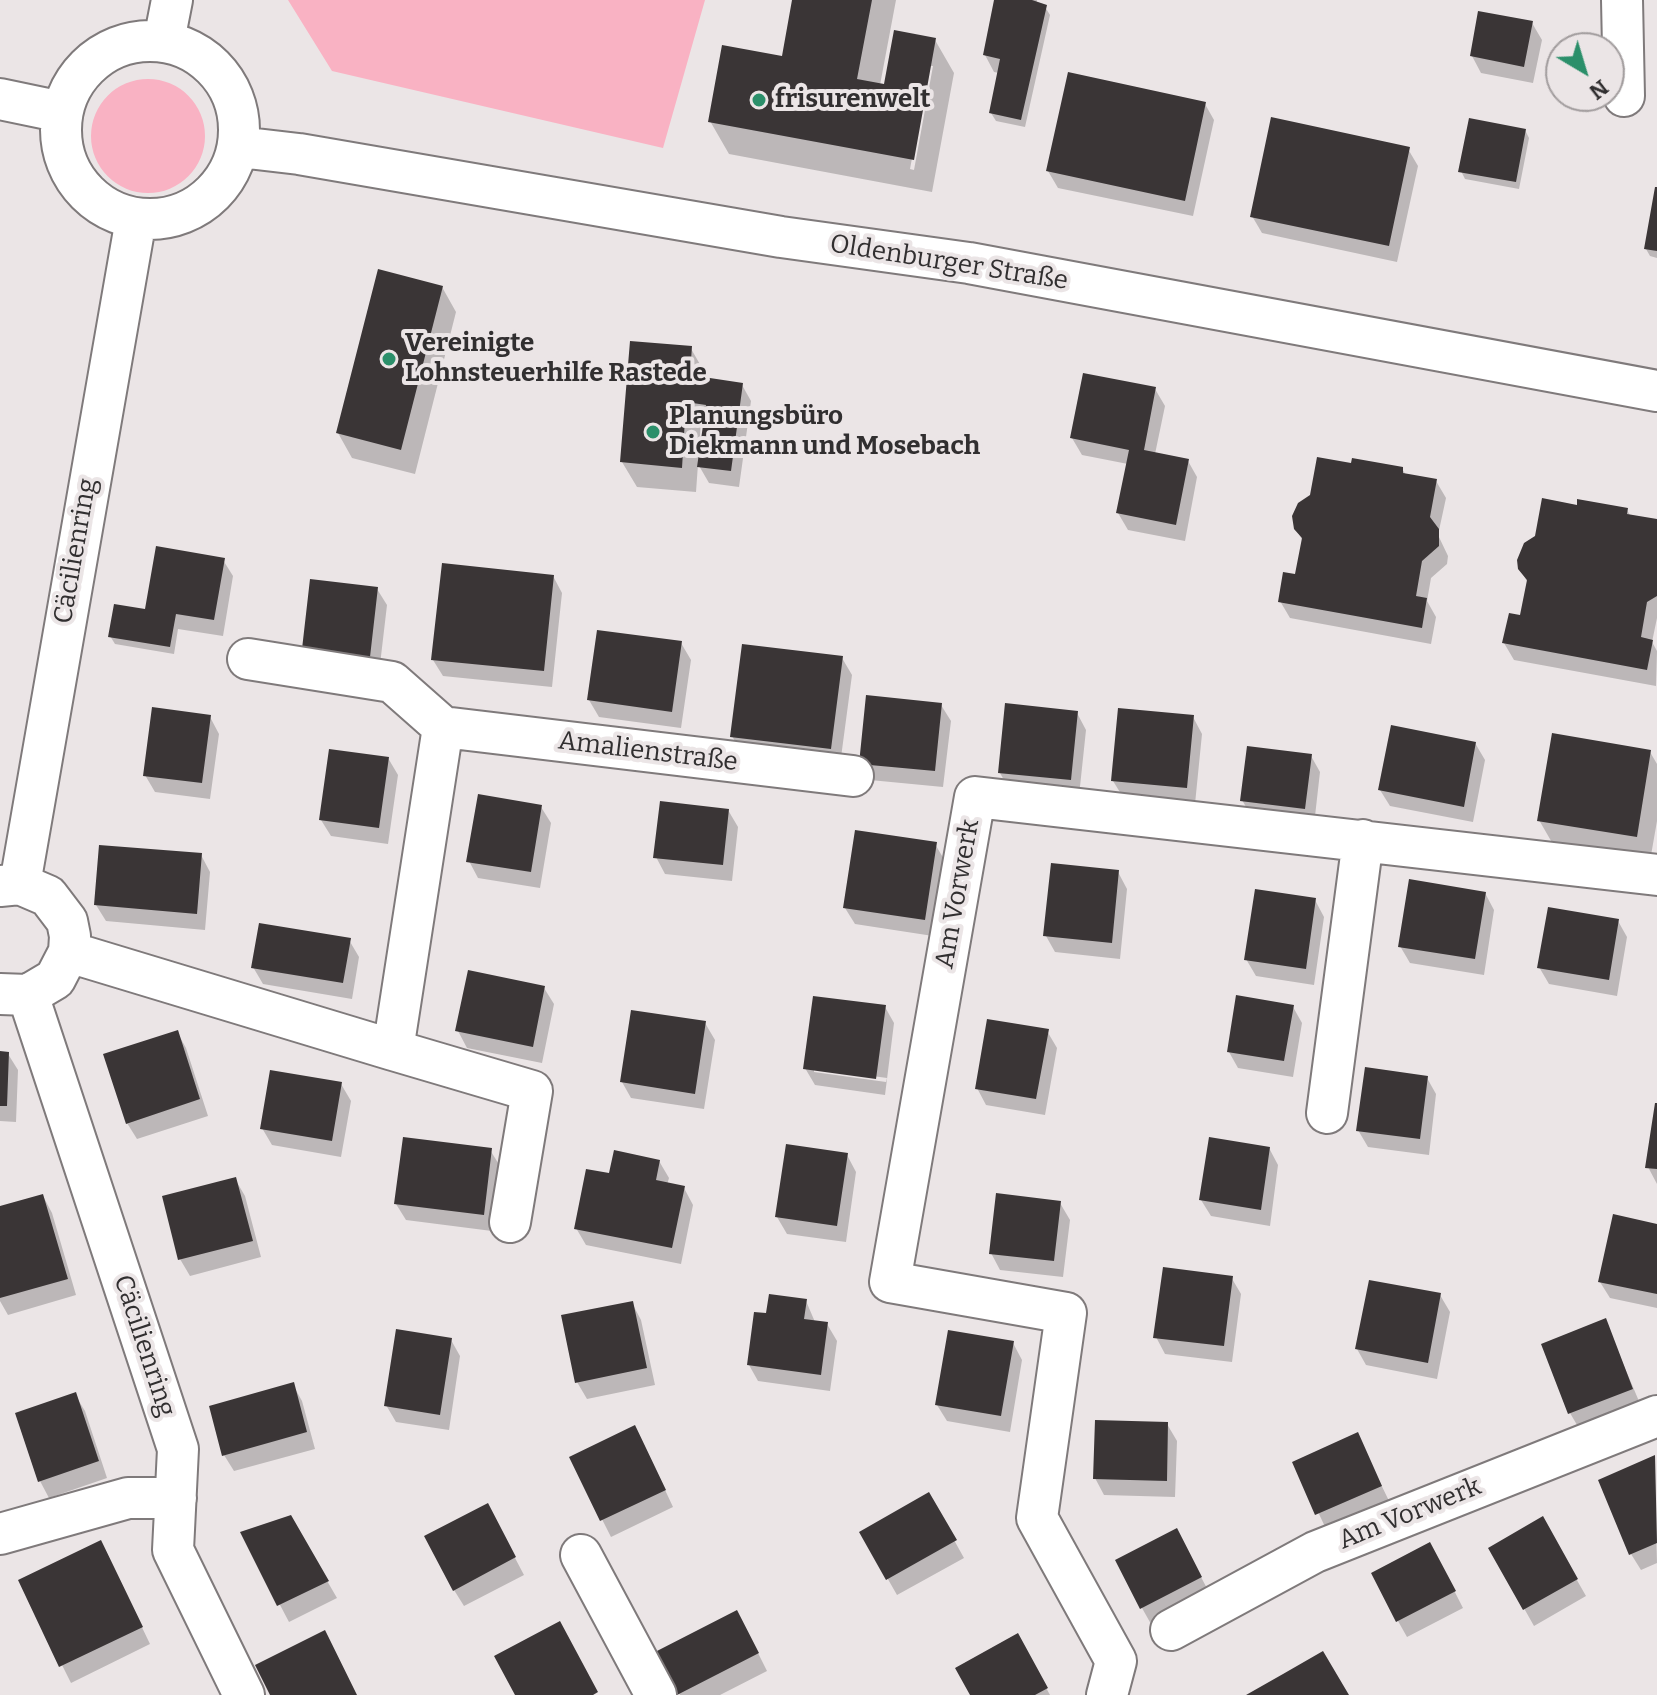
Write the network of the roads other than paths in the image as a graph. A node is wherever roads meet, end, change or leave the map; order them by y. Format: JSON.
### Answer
{"nodes":[{"id":1,"x":172,"y":0,"type":"edge"},
{"id":2,"x":1622,"y":0,"type":"edge"},
{"id":3,"x":1623,"y":32,"type":"edge"},
{"id":4,"x":164,"y":41,"type":"junction"},
{"id":5,"x":0,"y":99,"type":"edge"},
{"id":6,"x":62,"y":112,"type":"junction"},
{"id":7,"x":239,"y":147,"type":"junction"},
{"id":8,"x":136,"y":219,"type":"junction"},
{"id":9,"x":1657,"y":391,"type":"edge"},
{"id":10,"x":248,"y":659,"type":"dead end"},
{"id":11,"x":443,"y":727,"type":"junction"},
{"id":12,"x":853,"y":776,"type":"dead end"},
{"id":13,"x":1363,"y":840,"type":"junction"},
{"id":14,"x":1657,"y":875,"type":"edge"},
{"id":15,"x":10,"y":885,"type":"edge"},
{"id":16,"x":69,"y":952,"type":"junction"},
{"id":17,"x":14,"y":994,"type":"edge"},
{"id":18,"x":393,"y":1050,"type":"junction"},
{"id":19,"x":1327,"y":1113,"type":"dead end"},
{"id":20,"x":510,"y":1222,"type":"dead end"},
{"id":21,"x":1657,"y":1416,"type":"edge"},
{"id":22,"x":176,"y":1498,"type":"junction"},
{"id":23,"x":0,"y":1534,"type":"edge"},
{"id":24,"x":581,"y":1555,"type":"dead end"},
{"id":25,"x":1171,"y":1630,"type":"dead end"},
{"id":26,"x":244,"y":1695,"type":"edge"},
{"id":27,"x":656,"y":1695,"type":"edge"},
{"id":28,"x":1107,"y":1695,"type":"edge"}],
"edges":[{"from":1,"to":4,"type":"street"},
{"from":2,"to":3,"type":"street"},
{"from":4,"to":6,"type":"street"},
{"from":4,"to":7,"type":"street"},
{"from":5,"to":6,"type":"street"},
{"from":6,"to":8,"type":"street"},
{"from":7,"to":8,"type":"street"},
{"from":7,"to":9,"type":"street","name":"Oldenburger Straße"},
{"from":8,"to":15,"type":"street","name":"Cäcilienring"},
{"from":10,"to":11,"type":"street"},
{"from":11,"to":12,"type":"street","name":"Amalienstraße"},
{"from":11,"to":18,"type":"street"},
{"from":13,"to":14,"type":"street","name":"Am Vorwerk"},
{"from":13,"to":19,"type":"street"},
{"from":13,"to":28,"type":"street","name":"Am Vorwerk"},
{"from":15,"to":16,"type":"street","name":"Cäcilienring"},
{"from":16,"to":17,"type":"street","name":"Cäcilienring"},
{"from":16,"to":18,"type":"street"},
{"from":17,"to":22,"type":"street","name":"Cäcilienring"},
{"from":18,"to":20,"type":"street"},
{"from":21,"to":25,"type":"street","name":"Am Vorwerk"},
{"from":22,"to":23,"type":"street"},
{"from":22,"to":26,"type":"street","name":"Cäcilienring"},
{"from":24,"to":27,"type":"street"}]}
